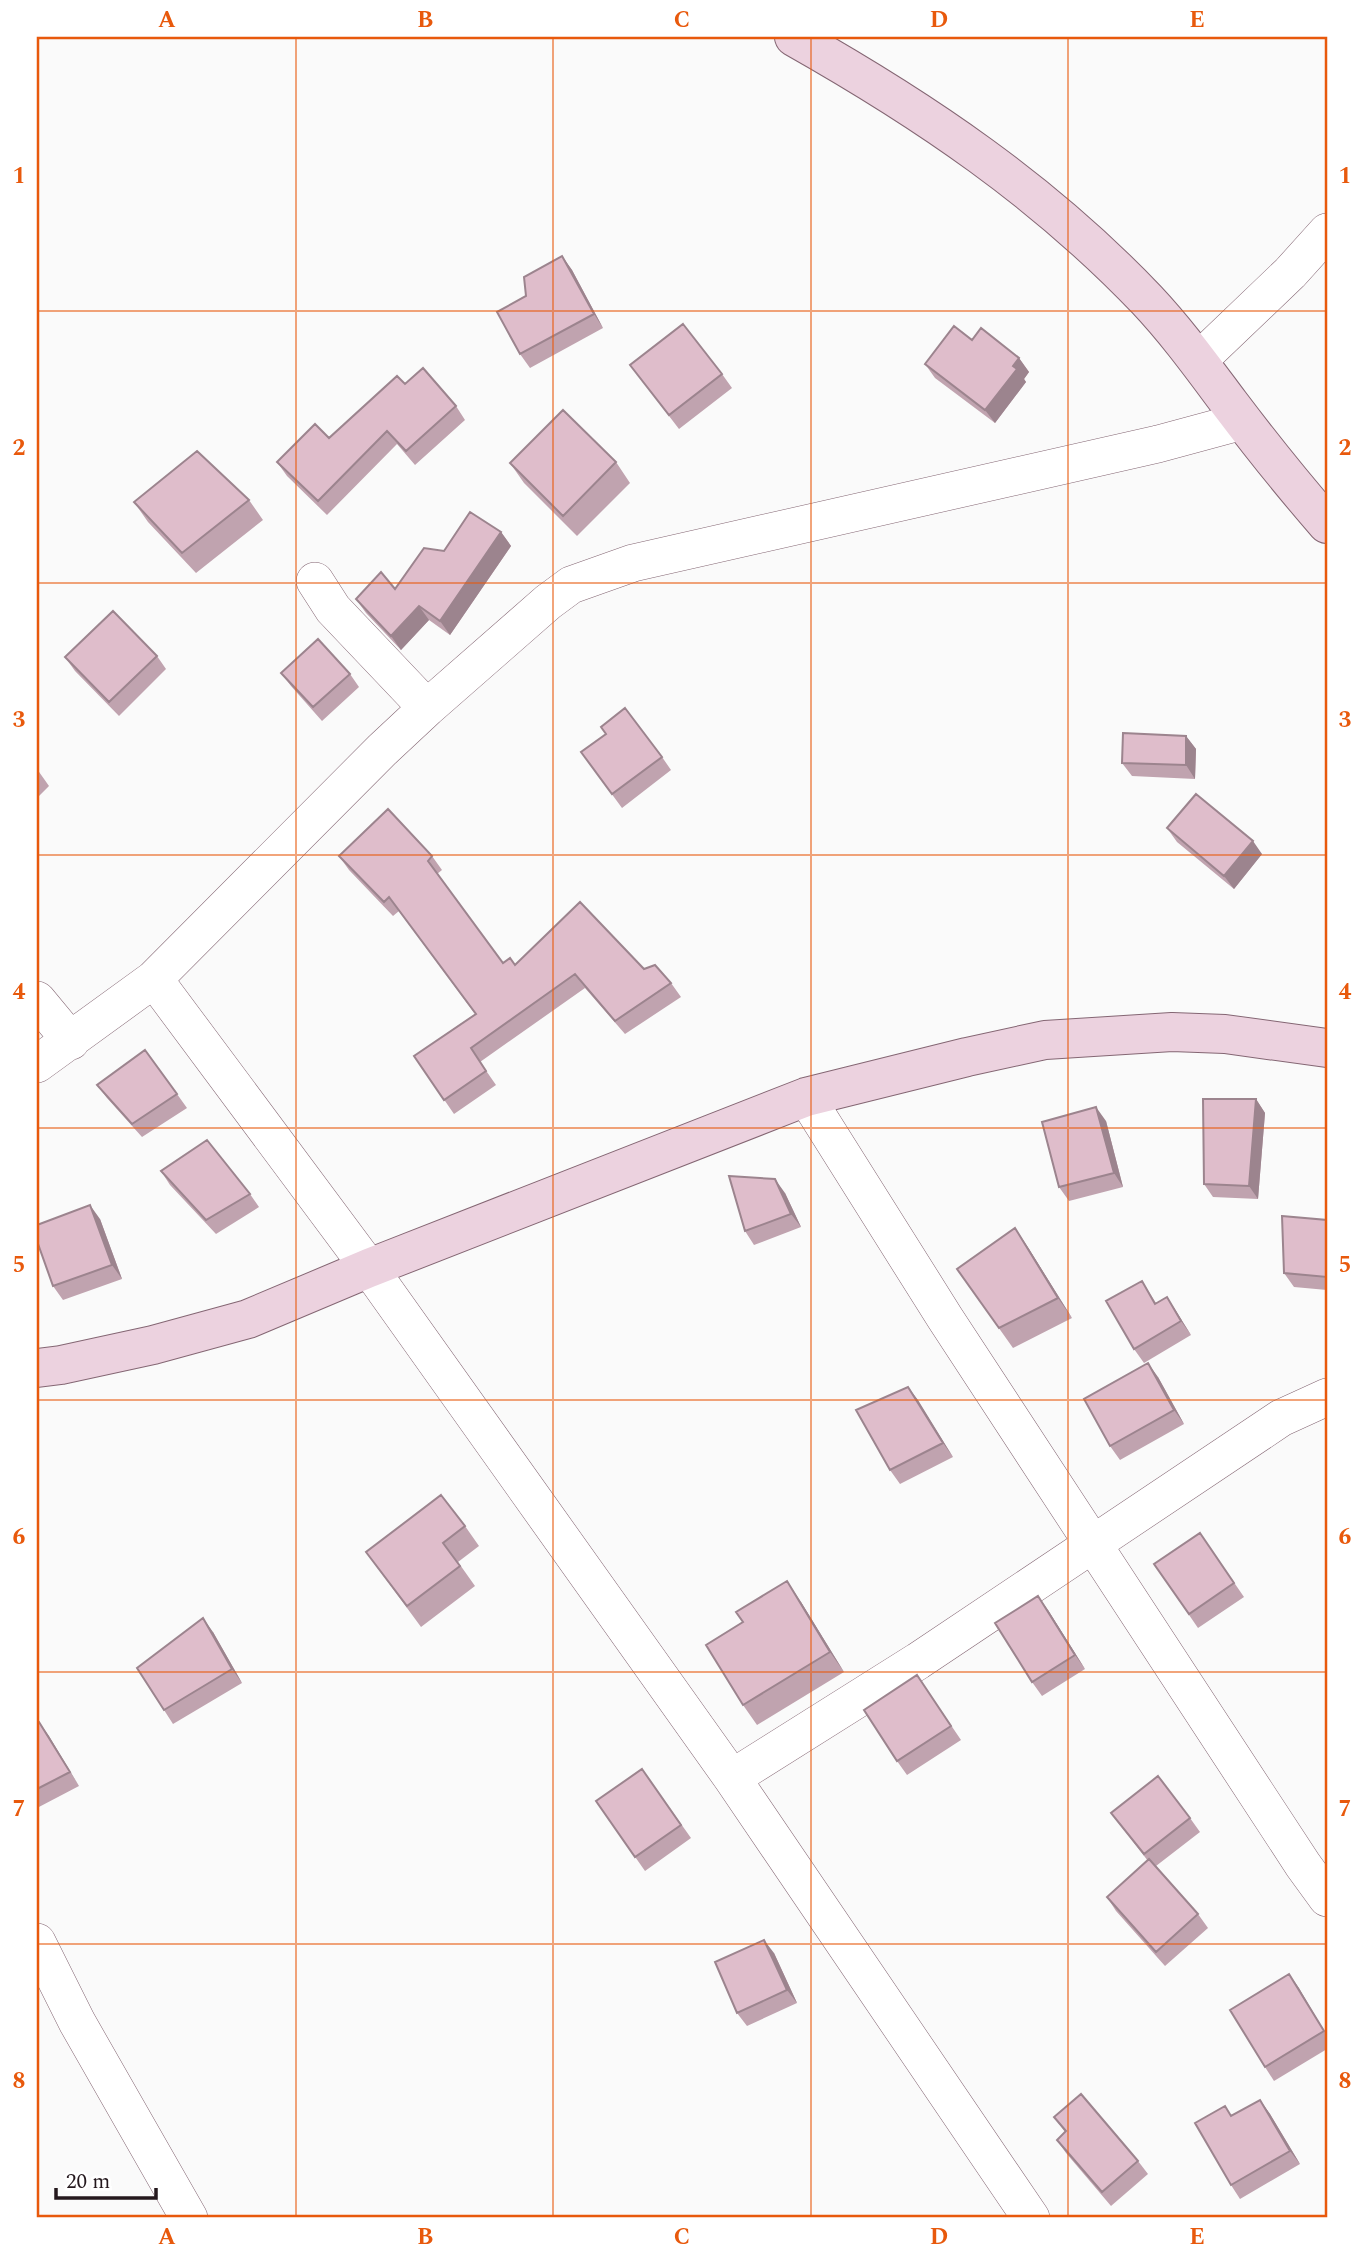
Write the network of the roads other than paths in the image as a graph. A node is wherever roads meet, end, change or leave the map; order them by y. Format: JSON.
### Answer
{"nodes":[{"id":1,"x":794,"y":37,"type":"edge"},
{"id":2,"x":1327,"y":232,"type":"edge"},
{"id":3,"x":1199,"y":360,"type":"junction"},
{"id":4,"x":1243,"y":421,"type":"junction"},
{"id":5,"x":1327,"y":524,"type":"edge"},
{"id":6,"x":315,"y":581,"type":"dead end"},
{"id":7,"x":426,"y":708,"type":"junction"},
{"id":8,"x":154,"y":979,"type":"junction"},
{"id":9,"x":37,"y":1000,"type":"edge"},
{"id":10,"x":71,"y":1041,"type":"junction"},
{"id":11,"x":1327,"y":1048,"type":"edge"},
{"id":12,"x":37,"y":1063,"type":"edge"},
{"id":13,"x":806,"y":1097,"type":"junction"},
{"id":14,"x":369,"y":1268,"type":"junction"},
{"id":15,"x":37,"y":1368,"type":"edge"},
{"id":16,"x":1327,"y":1397,"type":"edge"},
{"id":17,"x":1094,"y":1545,"type":"junction"},
{"id":18,"x":732,"y":1778,"type":"junction"},
{"id":19,"x":1327,"y":1898,"type":"edge"},
{"id":20,"x":37,"y":1942,"type":"edge"},
{"id":21,"x":189,"y":2218,"type":"edge"},
{"id":22,"x":1031,"y":2218,"type":"edge"}],
"edges":[{"from":1,"to":3,"type":"main road"},
{"from":2,"to":3,"type":"street"},
{"from":3,"to":4,"type":"main road"},
{"from":4,"to":5,"type":"main road"},
{"from":4,"to":7,"type":"street"},
{"from":6,"to":7,"type":"street"},
{"from":7,"to":8,"type":"street"},
{"from":8,"to":10,"type":"street"},
{"from":8,"to":14,"type":"street"},
{"from":9,"to":10,"type":"street"},
{"from":10,"to":12,"type":"street"},
{"from":11,"to":13,"type":"main road"},
{"from":13,"to":14,"type":"main road"},
{"from":13,"to":17,"type":"street"},
{"from":14,"to":15,"type":"main road"},
{"from":14,"to":18,"type":"street"},
{"from":16,"to":17,"type":"street"},
{"from":17,"to":18,"type":"street"},
{"from":17,"to":19,"type":"street"},
{"from":18,"to":22,"type":"street"},
{"from":20,"to":21,"type":"street"}]}
